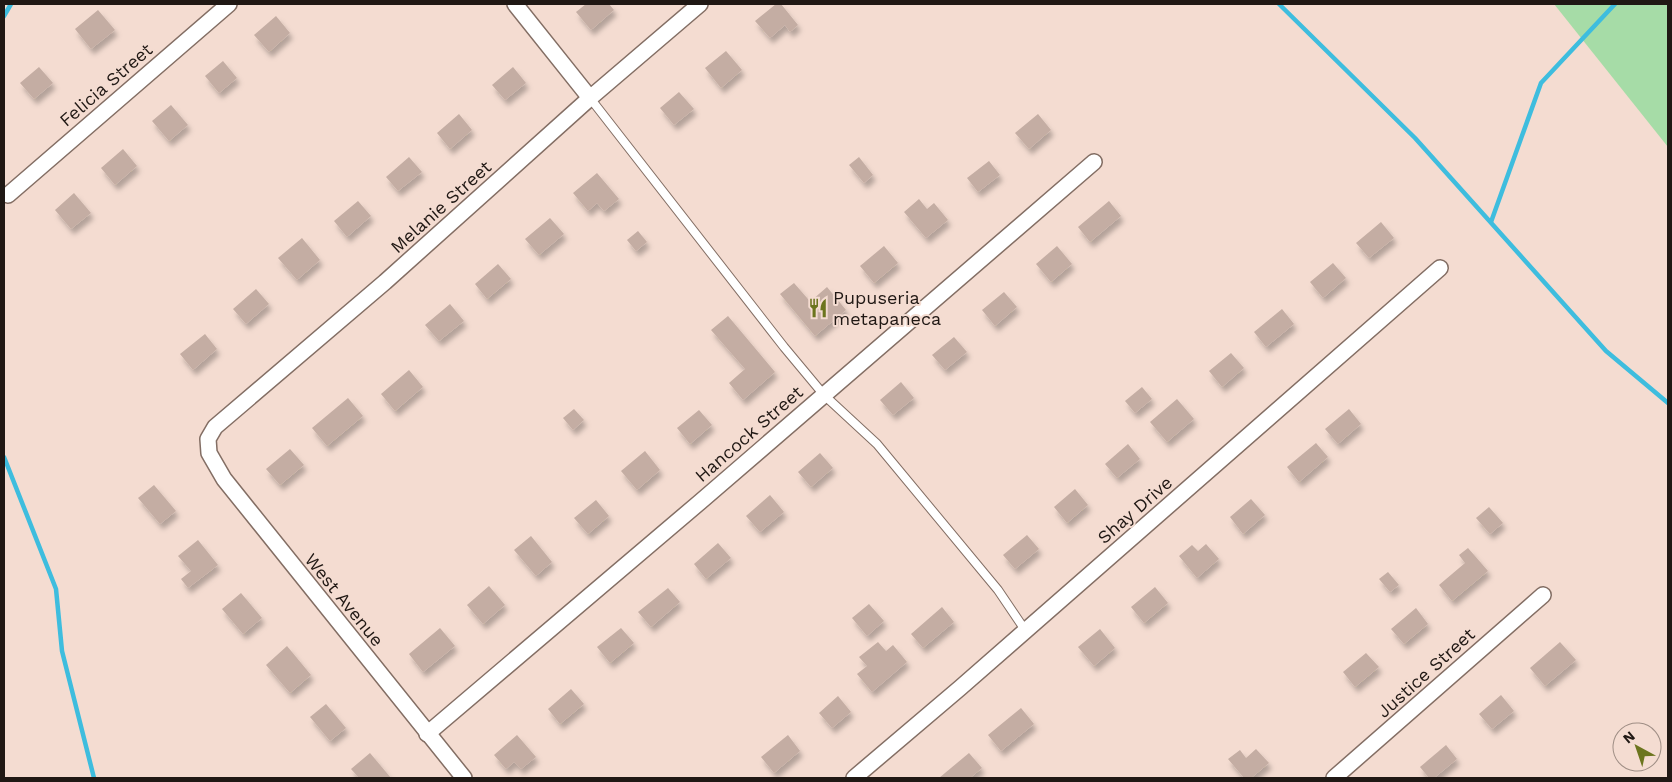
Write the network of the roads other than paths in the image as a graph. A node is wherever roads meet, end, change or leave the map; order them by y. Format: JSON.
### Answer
{"nodes":[{"id":1,"x":229,"y":4,"type":"edge"},
{"id":2,"x":515,"y":4,"type":"edge"},
{"id":3,"x":700,"y":4,"type":"edge"},
{"id":4,"x":590,"y":98,"type":"junction"},
{"id":5,"x":1094,"y":162,"type":"dead end"},
{"id":6,"x":8,"y":194,"type":"dead end"},
{"id":7,"x":1440,"y":268,"type":"dead end"},
{"id":8,"x":824,"y":395,"type":"junction"},
{"id":9,"x":208,"y":439,"type":"joint"},
{"id":10,"x":1543,"y":595,"type":"dead end"},
{"id":11,"x":1025,"y":630,"type":"junction"},
{"id":12,"x":427,"y":734,"type":"junction"},
{"id":13,"x":464,"y":778,"type":"edge"},
{"id":14,"x":854,"y":778,"type":"edge"},
{"id":15,"x":1334,"y":778,"type":"edge"}],
"edges":[{"from":1,"to":6,"type":"street","name":"Felicia Street"},
{"from":2,"to":4,"type":"street"},
{"from":3,"to":4,"type":"street","name":"Melanie Street"},
{"from":4,"to":8,"type":"lane"},
{"from":4,"to":9,"type":"street","name":"Melanie Street"},
{"from":5,"to":8,"type":"street","name":"Hancock Street"},
{"from":7,"to":11,"type":"street","name":"Shay Drive"},
{"from":8,"to":11,"type":"lane"},
{"from":8,"to":12,"type":"street","name":"Hancock Street"},
{"from":9,"to":12,"type":"street","name":"West Avenue"},
{"from":10,"to":15,"type":"street","name":"Justice Street"},
{"from":11,"to":14,"type":"street","name":"Shay Drive"},
{"from":12,"to":13,"type":"street","name":"West Avenue"}]}
